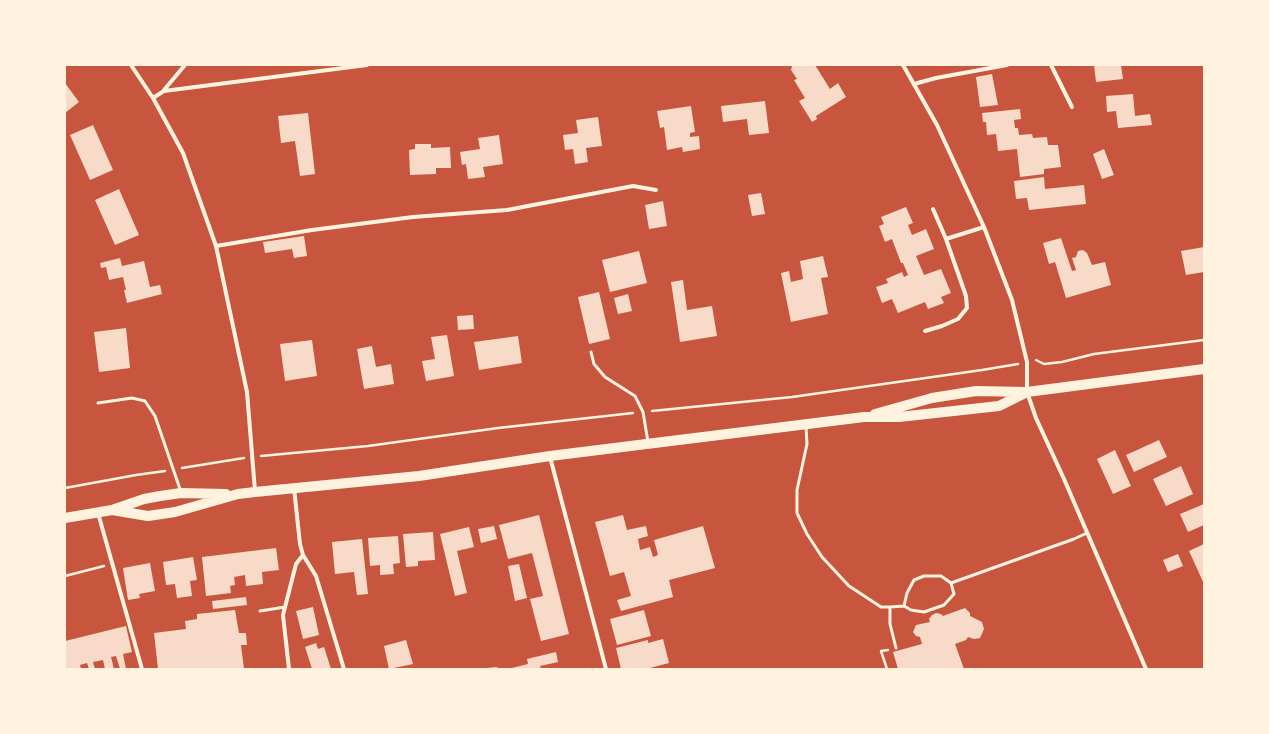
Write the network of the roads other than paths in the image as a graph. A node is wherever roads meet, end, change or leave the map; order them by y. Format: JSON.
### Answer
{"nodes":[{"id":1,"x":131,"y":65,"type":"edge"},
{"id":2,"x":185,"y":65,"type":"edge"},
{"id":3,"x":367,"y":65,"type":"edge"},
{"id":4,"x":903,"y":65,"type":"edge"},
{"id":5,"x":1007,"y":65,"type":"edge"},
{"id":6,"x":1051,"y":65,"type":"edge"},
{"id":7,"x":914,"y":84,"type":"junction"},
{"id":8,"x":164,"y":91,"type":"junction"},
{"id":9,"x":152,"y":98,"type":"junction"},
{"id":10,"x":1072,"y":107,"type":"dead end"},
{"id":11,"x":656,"y":190,"type":"dead end"},
{"id":12,"x":933,"y":209,"type":"dead end"},
{"id":13,"x":984,"y":227,"type":"junction"},
{"id":14,"x":946,"y":239,"type":"junction"},
{"id":15,"x":216,"y":246,"type":"junction"},
{"id":16,"x":926,"y":331,"type":"dead end"},
{"id":17,"x":591,"y":352,"type":"dead end"},
{"id":18,"x":1204,"y":369,"type":"edge"},
{"id":19,"x":1027,"y":392,"type":"junction"},
{"id":20,"x":98,"y":402,"type":"dead end"},
{"id":21,"x":864,"y":417,"type":"junction"},
{"id":22,"x":806,"y":424,"type":"junction"},
{"id":23,"x":648,"y":444,"type":"junction"},
{"id":24,"x":550,"y":456,"type":"junction"},
{"id":25,"x":294,"y":488,"type":"junction"},
{"id":26,"x":255,"y":492,"type":"junction"},
{"id":27,"x":181,"y":494,"type":"junction"},
{"id":28,"x":238,"y":494,"type":"junction"},
{"id":29,"x":112,"y":510,"type":"junction"},
{"id":30,"x":98,"y":512,"type":"junction"},
{"id":31,"x":65,"y":518,"type":"edge"},
{"id":32,"x":1087,"y":533,"type":"junction"},
{"id":33,"x":303,"y":555,"type":"junction"},
{"id":34,"x":951,"y":583,"type":"junction"},
{"id":35,"x":285,"y":606,"type":"junction"},
{"id":36,"x":904,"y":606,"type":"junction"},
{"id":37,"x":890,"y":607,"type":"junction"},
{"id":38,"x":260,"y":611,"type":"dead end"},
{"id":39,"x":896,"y":648,"type":"road end"},
{"id":40,"x":142,"y":669,"type":"edge"},
{"id":41,"x":289,"y":669,"type":"edge"},
{"id":42,"x":344,"y":669,"type":"edge"},
{"id":43,"x":606,"y":669,"type":"edge"},
{"id":44,"x":1146,"y":669,"type":"edge"}],
"edges":[{"from":1,"to":9,"type":"street"},
{"from":2,"to":8,"type":"street"},
{"from":3,"to":8,"type":"street"},
{"from":4,"to":7,"type":"street"},
{"from":5,"to":7,"type":"street"},
{"from":6,"to":10,"type":"street"},
{"from":7,"to":13,"type":"street"},
{"from":8,"to":9,"type":"street"},
{"from":9,"to":15,"type":"street"},
{"from":11,"to":15,"type":"street"},
{"from":12,"to":14,"type":"street"},
{"from":13,"to":14,"type":"street"},
{"from":13,"to":19,"type":"street"},
{"from":14,"to":16,"type":"street"},
{"from":15,"to":26,"type":"street"},
{"from":17,"to":23,"type":"lane"},
{"from":18,"to":19,"type":"main road"},
{"from":19,"to":21,"type":"main road"},
{"from":19,"to":21,"type":"main road"},
{"from":19,"to":32,"type":"street"},
{"from":20,"to":27,"type":"lane"},
{"from":21,"to":22,"type":"main road"},
{"from":22,"to":23,"type":"main road"},
{"from":22,"to":37,"type":"lane"},
{"from":23,"to":24,"type":"main road"},
{"from":24,"to":25,"type":"main road"},
{"from":24,"to":43,"type":"street"},
{"from":25,"to":26,"type":"main road"},
{"from":25,"to":33,"type":"street"},
{"from":26,"to":28,"type":"main road"},
{"from":27,"to":28,"type":"main road"},
{"from":27,"to":29,"type":"main road"},
{"from":28,"to":29,"type":"main road"},
{"from":29,"to":30,"type":"main road"},
{"from":30,"to":31,"type":"main road"},
{"from":30,"to":40,"type":"street"},
{"from":32,"to":34,"type":"lane"},
{"from":32,"to":44,"type":"street"},
{"from":33,"to":35,"type":"street"},
{"from":33,"to":42,"type":"street"},
{"from":34,"to":36,"type":"lane"},
{"from":34,"to":36,"type":"lane"},
{"from":35,"to":38,"type":"lane"},
{"from":35,"to":41,"type":"street"},
{"from":36,"to":37,"type":"lane"},
{"from":37,"to":39,"type":"lane"}]}
